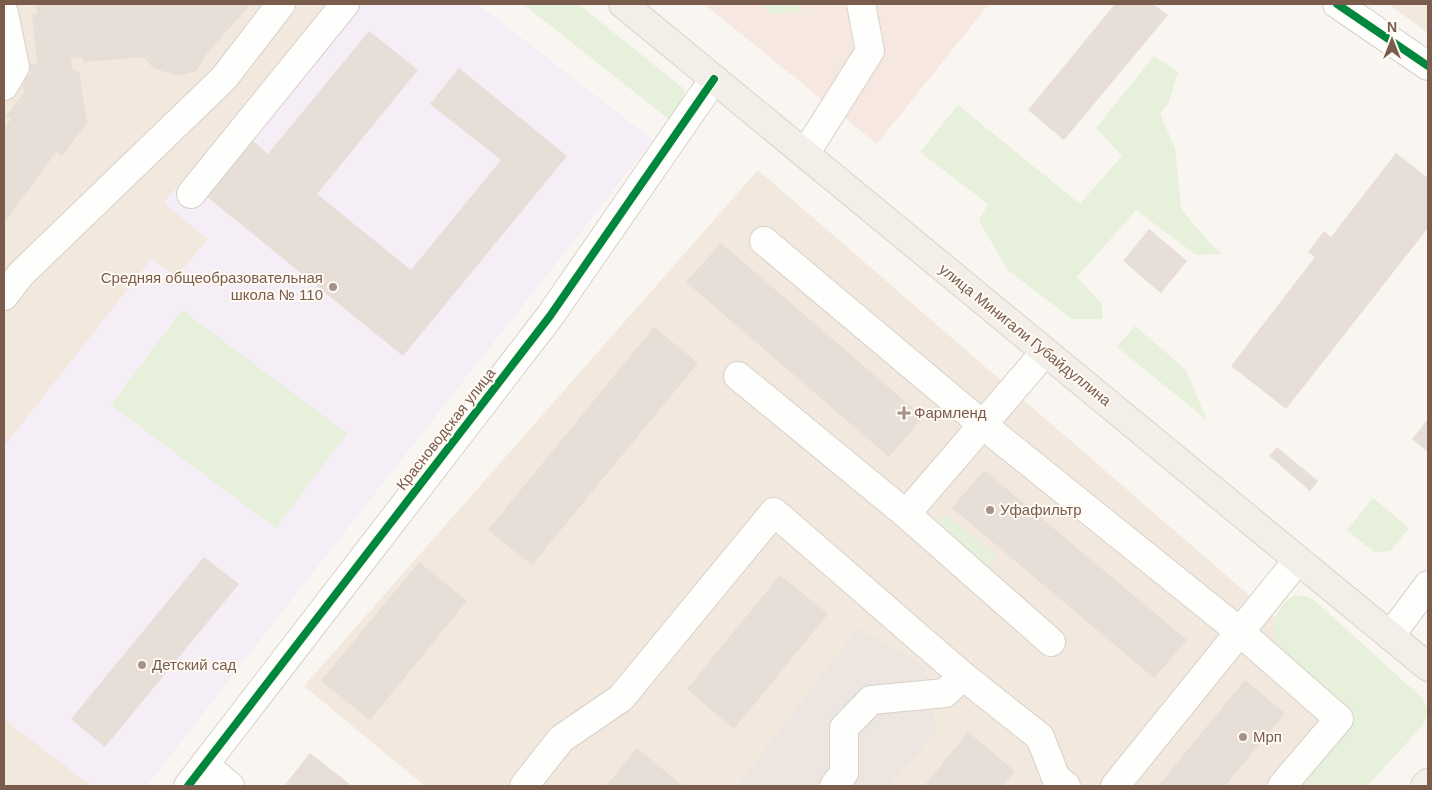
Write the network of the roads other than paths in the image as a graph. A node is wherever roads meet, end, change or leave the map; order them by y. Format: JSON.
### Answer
{"nodes":[{"id":1,"x":281,"y":4,"type":"edge"},
{"id":2,"x":345,"y":4,"type":"edge"},
{"id":3,"x":622,"y":4,"type":"edge"},
{"id":4,"x":861,"y":4,"type":"edge"},
{"id":5,"x":1353,"y":8,"type":"edge"},
{"id":6,"x":4,"y":13,"type":"edge"},
{"id":7,"x":1428,"y":66,"type":"edge"},
{"id":8,"x":714,"y":79,"type":"junction"},
{"id":9,"x":4,"y":86,"type":"edge"},
{"id":10,"x":805,"y":154,"type":"junction"},
{"id":11,"x":191,"y":194,"type":"dead end"},
{"id":12,"x":764,"y":242,"type":"dead end"},
{"id":13,"x":4,"y":296,"type":"edge"},
{"id":14,"x":1045,"y":352,"type":"junction"},
{"id":15,"x":738,"y":376,"type":"dead end"},
{"id":16,"x":983,"y":425,"type":"junction"},
{"id":17,"x":906,"y":514,"type":"junction"},
{"id":18,"x":1298,"y":560,"type":"junction"},
{"id":19,"x":1428,"y":585,"type":"edge"},
{"id":20,"x":1240,"y":632,"type":"junction"},
{"id":21,"x":1390,"y":636,"type":"junction"},
{"id":22,"x":1050,"y":642,"type":"dead end"},
{"id":23,"x":1428,"y":667,"type":"edge"},
{"id":24,"x":963,"y":676,"type":"junction"},
{"id":25,"x":206,"y":765,"type":"junction"},
{"id":26,"x":1057,"y":783,"type":"edge"},
{"id":27,"x":1428,"y":783,"type":"edge"},
{"id":28,"x":188,"y":786,"type":"edge"},
{"id":29,"x":230,"y":786,"type":"edge"},
{"id":30,"x":524,"y":786,"type":"edge"},
{"id":31,"x":834,"y":786,"type":"edge"},
{"id":32,"x":1115,"y":786,"type":"edge"},
{"id":33,"x":1282,"y":786,"type":"edge"},
{"id":34,"x":1425,"y":786,"type":"edge"}],
"edges":[{"from":1,"to":13,"type":"street"},
{"from":2,"to":11,"type":"street"},
{"from":3,"to":8,"type":"main road","name":"улица Минигали Губайдуллина"},
{"from":4,"to":10,"type":"street"},
{"from":5,"to":7,"type":"street"},
{"from":6,"to":9,"type":"street"},
{"from":8,"to":10,"type":"main road","name":"улица Минигали Губайдуллина"},
{"from":8,"to":25,"type":"street","name":"Красноводская улица"},
{"from":10,"to":14,"type":"main road","name":"улица Минигали Губайдуллина"},
{"from":12,"to":16,"type":"street"},
{"from":14,"to":16,"type":"street"},
{"from":14,"to":18,"type":"main road","name":"улица Минигали Губайдуллина"},
{"from":15,"to":17,"type":"street"},
{"from":16,"to":17,"type":"street"},
{"from":16,"to":20,"type":"street"},
{"from":17,"to":22,"type":"street"},
{"from":18,"to":20,"type":"street"},
{"from":18,"to":21,"type":"main road","name":"улица Минигали Губайдуллина"},
{"from":19,"to":21,"type":"street"},
{"from":20,"to":32,"type":"street"},
{"from":20,"to":33,"type":"street"},
{"from":21,"to":23,"type":"main road","name":"улица Минигали Губайдуллина"},
{"from":24,"to":26,"type":"street"},
{"from":24,"to":30,"type":"street"},
{"from":24,"to":31,"type":"street"},
{"from":25,"to":28,"type":"street","name":"Красноводская улица"},
{"from":25,"to":29,"type":"street"},
{"from":27,"to":34,"type":"main road"}]}
